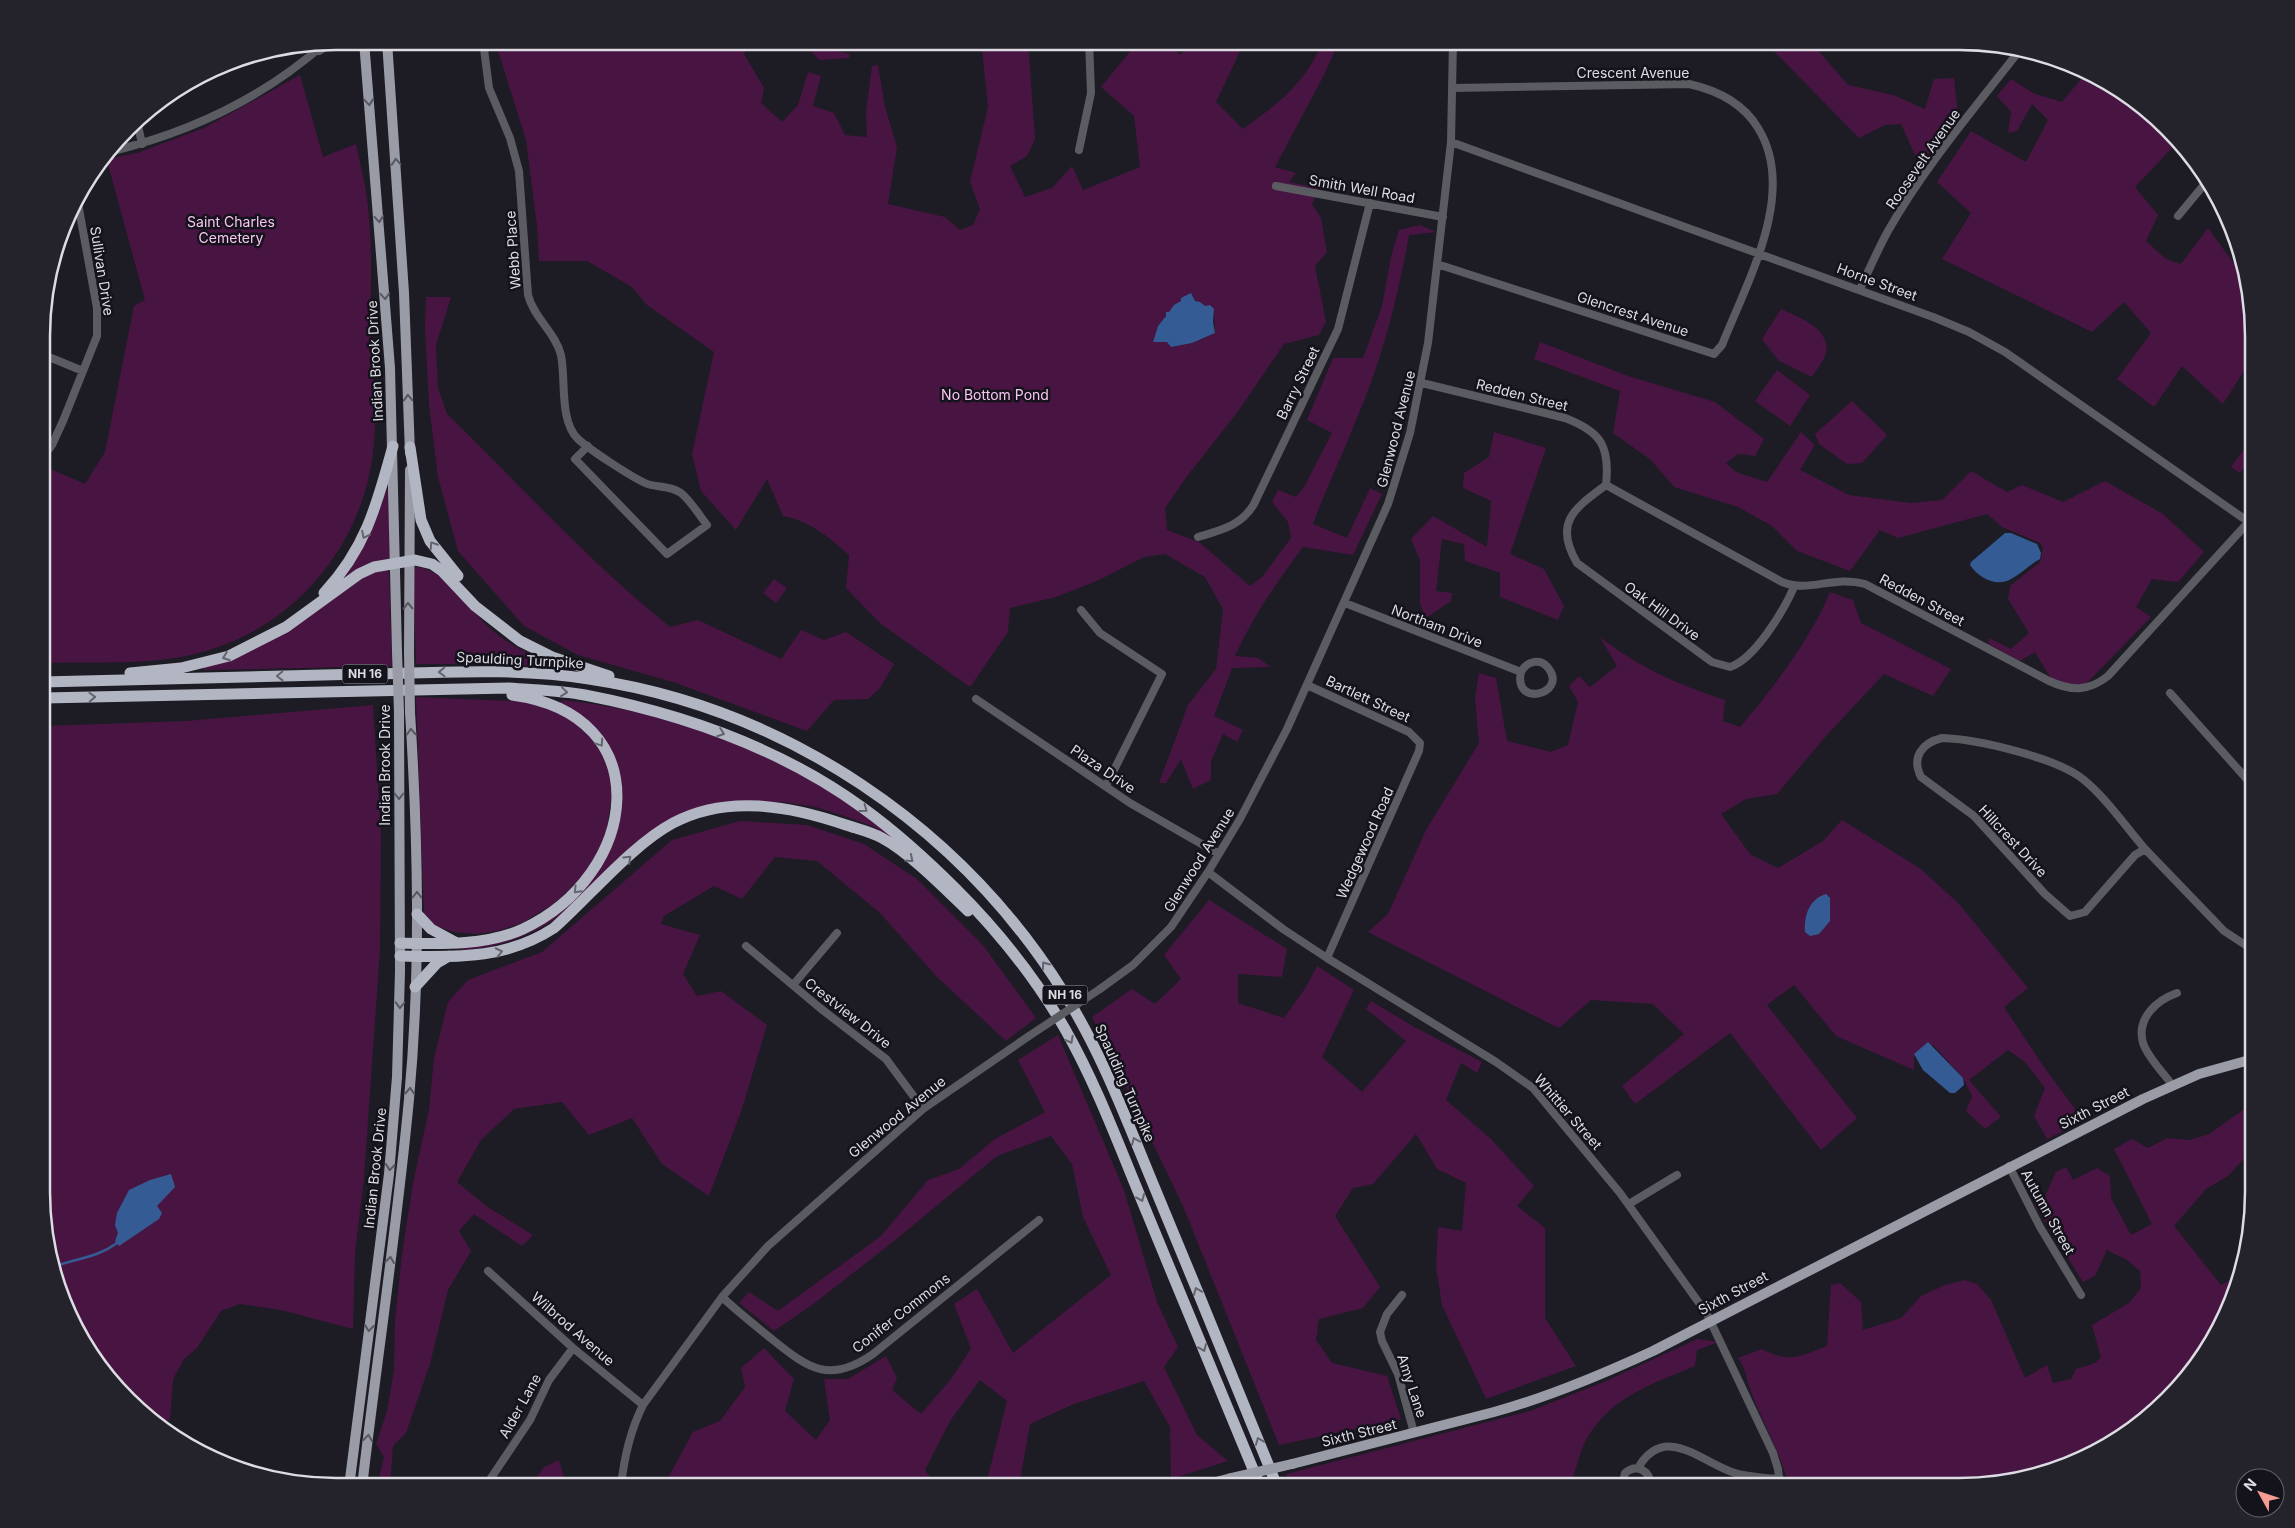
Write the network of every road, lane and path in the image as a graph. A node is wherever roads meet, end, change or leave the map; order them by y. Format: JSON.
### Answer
{"nodes":[{"id":1,"x":364,"y":50,"type":"edge"},
{"id":2,"x":365,"y":50,"type":"edge"},
{"id":3,"x":389,"y":50,"type":"edge"},
{"id":4,"x":483,"y":50,"type":"edge"},
{"id":5,"x":1090,"y":50,"type":"edge"},
{"id":6,"x":1453,"y":50,"type":"edge"},
{"id":7,"x":315,"y":51,"type":"edge"},
{"id":8,"x":319,"y":51,"type":"edge"},
{"id":9,"x":365,"y":53,"type":"junction"},
{"id":10,"x":2016,"y":55,"type":"edge"},
{"id":11,"x":307,"y":58,"type":"junction"},
{"id":12,"x":1453,"y":88,"type":"junction"},
{"id":13,"x":139,"y":129,"type":"edge"},
{"id":14,"x":1451,"y":142,"type":"junction"},
{"id":15,"x":142,"y":144,"type":"junction"},
{"id":16,"x":1079,"y":150,"type":"dead end"},
{"id":17,"x":118,"y":151,"type":"edge"},
{"id":18,"x":1276,"y":186,"type":"dead end"},
{"id":19,"x":2203,"y":186,"type":"edge"},
{"id":20,"x":1370,"y":204,"type":"junction"},
{"id":21,"x":79,"y":209,"type":"edge"},
{"id":22,"x":2178,"y":216,"type":"dead end"},
{"id":23,"x":1442,"y":217,"type":"junction"},
{"id":24,"x":1759,"y":252,"type":"junction"},
{"id":25,"x":1438,"y":264,"type":"junction"},
{"id":26,"x":1860,"y":289,"type":"junction"},
{"id":27,"x":50,"y":357,"type":"edge"},
{"id":28,"x":83,"y":371,"type":"junction"},
{"id":29,"x":1422,"y":382,"type":"junction"},
{"id":30,"x":393,"y":446,"type":"junction"},
{"id":31,"x":588,"y":446,"type":"junction"},
{"id":32,"x":410,"y":447,"type":"junction"},
{"id":33,"x":50,"y":448,"type":"edge"},
{"id":34,"x":1606,"y":485,"type":"junction"},
{"id":35,"x":2245,"y":516,"type":"edge"},
{"id":36,"x":2245,"y":529,"type":"edge"},
{"id":37,"x":1198,"y":537,"type":"dead end"},
{"id":38,"x":408,"y":561,"type":"junction"},
{"id":39,"x":396,"y":563,"type":"junction"},
{"id":40,"x":1794,"y":587,"type":"junction"},
{"id":41,"x":1345,"y":603,"type":"junction"},
{"id":42,"x":314,"y":606,"type":"junction"},
{"id":43,"x":1081,"y":610,"type":"dead end"},
{"id":44,"x":483,"y":612,"type":"junction"},
{"id":45,"x":1520,"y":672,"type":"junction"},
{"id":46,"x":99,"y":680,"type":"junction"},
{"id":47,"x":50,"y":682,"type":"edge"},
{"id":48,"x":1307,"y":685,"type":"junction"},
{"id":49,"x":630,"y":687,"type":"junction"},
{"id":50,"x":463,"y":688,"type":"junction"},
{"id":51,"x":2170,"y":693,"type":"dead end"},
{"id":52,"x":50,"y":698,"type":"edge"},
{"id":53,"x":976,"y":699,"type":"dead end"},
{"id":54,"x":1416,"y":738,"type":"joint"},
{"id":55,"x":2245,"y":777,"type":"edge"},
{"id":56,"x":1106,"y":786,"type":"junction"},
{"id":57,"x":2145,"y":849,"type":"junction"},
{"id":58,"x":1219,"y":854,"type":"junction"},
{"id":59,"x":1208,"y":872,"type":"junction"},
{"id":60,"x":417,"y":914,"type":"junction"},
{"id":61,"x":993,"y":928,"type":"junction"},
{"id":62,"x":837,"y":933,"type":"dead end"},
{"id":63,"x":400,"y":943,"type":"junction"},
{"id":64,"x":417,"y":943,"type":"junction"},
{"id":65,"x":457,"y":943,"type":"junction"},
{"id":66,"x":2245,"y":945,"type":"edge"},
{"id":67,"x":746,"y":946,"type":"dead end"},
{"id":68,"x":400,"y":956,"type":"junction"},
{"id":69,"x":417,"y":956,"type":"junction"},
{"id":70,"x":450,"y":956,"type":"junction"},
{"id":71,"x":1327,"y":958,"type":"junction"},
{"id":72,"x":793,"y":985,"type":"junction"},
{"id":73,"x":415,"y":987,"type":"junction"},
{"id":74,"x":2177,"y":992,"type":"dead end"},
{"id":75,"x":2245,"y":1061,"type":"edge"},
{"id":76,"x":2172,"y":1085,"type":"junction"},
{"id":77,"x":923,"y":1110,"type":"junction"},
{"id":78,"x":2009,"y":1166,"type":"junction"},
{"id":79,"x":1677,"y":1175,"type":"dead end"},
{"id":80,"x":1629,"y":1204,"type":"junction"},
{"id":81,"x":1039,"y":1220,"type":"dead end"},
{"id":82,"x":488,"y":1271,"type":"dead end"},
{"id":83,"x":1402,"y":1295,"type":"dead end"},
{"id":84,"x":2081,"y":1295,"type":"dead end"},
{"id":85,"x":722,"y":1298,"type":"junction"},
{"id":86,"x":1711,"y":1320,"type":"junction"},
{"id":87,"x":573,"y":1348,"type":"junction"},
{"id":88,"x":643,"y":1404,"type":"junction"},
{"id":89,"x":1414,"y":1433,"type":"junction"},
{"id":90,"x":1638,"y":1468,"type":"junction"},
{"id":91,"x":350,"y":1478,"type":"edge"},
{"id":92,"x":363,"y":1478,"type":"edge"},
{"id":93,"x":490,"y":1478,"type":"dead end"},
{"id":94,"x":622,"y":1478,"type":"edge"},
{"id":95,"x":1231,"y":1478,"type":"edge"},
{"id":96,"x":1257,"y":1478,"type":"edge"},
{"id":97,"x":1274,"y":1478,"type":"edge"},
{"id":98,"x":1624,"y":1478,"type":"edge"},
{"id":99,"x":1649,"y":1478,"type":"edge"},
{"id":100,"x":1758,"y":1478,"type":"edge"},
{"id":101,"x":1779,"y":1478,"type":"edge"}],
"edges":[{"from":1,"to":9,"type":"street"},
{"from":2,"to":9,"type":"main road","name":"Indian Brook Drive"},
{"from":32,"to":3,"type":"main road","name":"Indian Brook Drive","one_way":true},
{"from":4,"to":31,"type":"street","name":"Webb Place"},
{"from":5,"to":16,"type":"street"},
{"from":6,"to":12,"type":"street","name":"Glenwood Avenue"},
{"from":7,"to":11,"type":"street"},
{"from":8,"to":11,"type":"street"},
{"from":9,"to":30,"type":"main road","name":"Indian Brook Drive","one_way":true},
{"from":10,"to":26,"type":"street","name":"Roosevelt Avenue"},
{"from":11,"to":15,"type":"street"},
{"from":12,"to":14,"type":"street","name":"Glenwood Avenue"},
{"from":12,"to":24,"type":"street","name":"Crescent Avenue"},
{"from":13,"to":15,"type":"street"},
{"from":14,"to":23,"type":"street","name":"Glenwood Avenue"},
{"from":14,"to":24,"type":"street","name":"Horne Street"},
{"from":15,"to":17,"type":"street"},
{"from":18,"to":20,"type":"street","name":"Smith Well Road"},
{"from":19,"to":22,"type":"street"},
{"from":20,"to":23,"type":"street","name":"Smith Well Road"},
{"from":20,"to":37,"type":"street","name":"Barry Street"},
{"from":21,"to":28,"type":"street","name":"Sullivan Drive"},
{"from":23,"to":25,"type":"street","name":"Glenwood Avenue"},
{"from":24,"to":25,"type":"street","name":"Glencrest Avenue"},
{"from":24,"to":26,"type":"street","name":"Horne Street"},
{"from":25,"to":29,"type":"street","name":"Glenwood Avenue"},
{"from":26,"to":35,"type":"street","name":"Horne Street"},
{"from":27,"to":28,"type":"street"},
{"from":28,"to":33,"type":"street","name":"Sullivan Drive"},
{"from":29,"to":34,"type":"street","name":"Redden Street"},
{"from":29,"to":41,"type":"street","name":"Glenwood Avenue"},
{"from":30,"to":39,"type":"main road","name":"Indian Brook Drive"},
{"from":30,"to":42,"type":"highway","one_way":true},
{"from":31,"to":31,"type":"street","name":"Webb Place"},
{"from":32,"to":38,"type":"main road","name":"Indian Brook Drive"},
{"from":44,"to":32,"type":"highway","one_way":true},
{"from":34,"to":40,"type":"street"},
{"from":34,"to":40,"type":"street","name":"Oak Hill Drive"},
{"from":36,"to":40,"type":"street","name":"Redden Street"},
{"from":38,"to":39,"type":"highway"},
{"from":38,"to":44,"type":"highway"},
{"from":60,"to":38,"type":"main road","name":"Indian Brook Drive","one_way":true,"bridge":true},
{"from":39,"to":42,"type":"highway"},
{"from":39,"to":63,"type":"main road","name":"Indian Brook Drive","one_way":true,"bridge":true},
{"from":41,"to":45,"type":"street","name":"Northam Drive"},
{"from":41,"to":48,"type":"street","name":"Glenwood Avenue"},
{"from":42,"to":46,"type":"highway","one_way":true},
{"from":43,"to":56,"type":"street"},
{"from":44,"to":49,"type":"highway"},
{"from":45,"to":45,"type":"street"},
{"from":46,"to":47,"type":"highway","name":"Spaulding Turnpike","number":"NH 16"},
{"from":49,"to":46,"type":"highway","name":"Spaulding Turnpike","number":"NH 16","one_way":true},
{"from":48,"to":54,"type":"street","name":"Bartlett Street"},
{"from":48,"to":58,"type":"street","name":"Glenwood Avenue"},
{"from":97,"to":49,"type":"highway","name":"Spaulding Turnpike","number":"NH 16","one_way":true},
{"from":52,"to":50,"type":"highway","name":"Spaulding Turnpike","number":"NH 16","one_way":true},
{"from":50,"to":61,"type":"highway","name":"Spaulding Turnpike","number":"NH 16","one_way":true},
{"from":50,"to":65,"type":"highway","one_way":true},
{"from":51,"to":55,"type":"street"},
{"from":53,"to":56,"type":"street","name":"Plaza Drive"},
{"from":54,"to":71,"type":"street","name":"Wedgewood Road"},
{"from":56,"to":58,"type":"street","name":"Plaza Drive"},
{"from":57,"to":57,"type":"street","name":"Hillcrest Drive"},
{"from":57,"to":66,"type":"street","name":"Hillcrest Drive"},
{"from":58,"to":59,"type":"street","name":"Glenwood Avenue"},
{"from":59,"to":71,"type":"street","name":"Whittier Street"},
{"from":59,"to":77,"type":"street","name":"Glenwood Avenue","bridge":true},
{"from":60,"to":64,"type":"main road","name":"Indian Brook Drive"},
{"from":60,"to":65,"type":"highway"},
{"from":70,"to":61,"type":"highway","one_way":true},
{"from":61,"to":96,"type":"highway","name":"Spaulding Turnpike","number":"NH 16","one_way":true},
{"from":62,"to":72,"type":"street"},
{"from":63,"to":64,"type":"highway"},
{"from":63,"to":68,"type":"main road","name":"Indian Brook Drive"},
{"from":64,"to":65,"type":"highway"},
{"from":64,"to":69,"type":"main road","name":"Indian Brook Drive"},
{"from":67,"to":72,"type":"street","name":"Crestview Drive"},
{"from":68,"to":69,"type":"highway"},
{"from":68,"to":91,"type":"main road","name":"Indian Brook Drive","one_way":true},
{"from":69,"to":70,"type":"highway"},
{"from":69,"to":73,"type":"main road","name":"Indian Brook Drive"},
{"from":70,"to":73,"type":"highway"},
{"from":71,"to":80,"type":"street","name":"Whittier Street"},
{"from":72,"to":77,"type":"street","name":"Crestview Drive"},
{"from":92,"to":73,"type":"main road","name":"Indian Brook Drive","one_way":true},
{"from":74,"to":76,"type":"street"},
{"from":75,"to":76,"type":"main road","name":"Sixth Street"},
{"from":76,"to":78,"type":"main road","name":"Sixth Street"},
{"from":77,"to":85,"type":"street","name":"Glenwood Avenue"},
{"from":78,"to":84,"type":"street","name":"Autumn Street"},
{"from":78,"to":86,"type":"main road","name":"Sixth Street"},
{"from":79,"to":80,"type":"street"},
{"from":80,"to":86,"type":"street","name":"Whittier Street"},
{"from":81,"to":85,"type":"street","name":"Conifer Commons"},
{"from":82,"to":87,"type":"street","name":"Wilbrod Avenue"},
{"from":83,"to":89,"type":"street","name":"Amy Lane"},
{"from":85,"to":88,"type":"street","name":"Glenwood Avenue"},
{"from":86,"to":89,"type":"main road","name":"Sixth Street"},
{"from":86,"to":101,"type":"street","name":"Whittier Street"},
{"from":87,"to":88,"type":"street","name":"Wilbrod Avenue"},
{"from":87,"to":93,"type":"street","name":"Alder Lane"},
{"from":88,"to":94,"type":"street","name":"Glenwood Avenue"},
{"from":89,"to":95,"type":"main road","name":"Sixth Street","bridge":true},
{"from":90,"to":98,"type":"street"},
{"from":90,"to":99,"type":"street"},
{"from":90,"to":100,"type":"street"}]}
